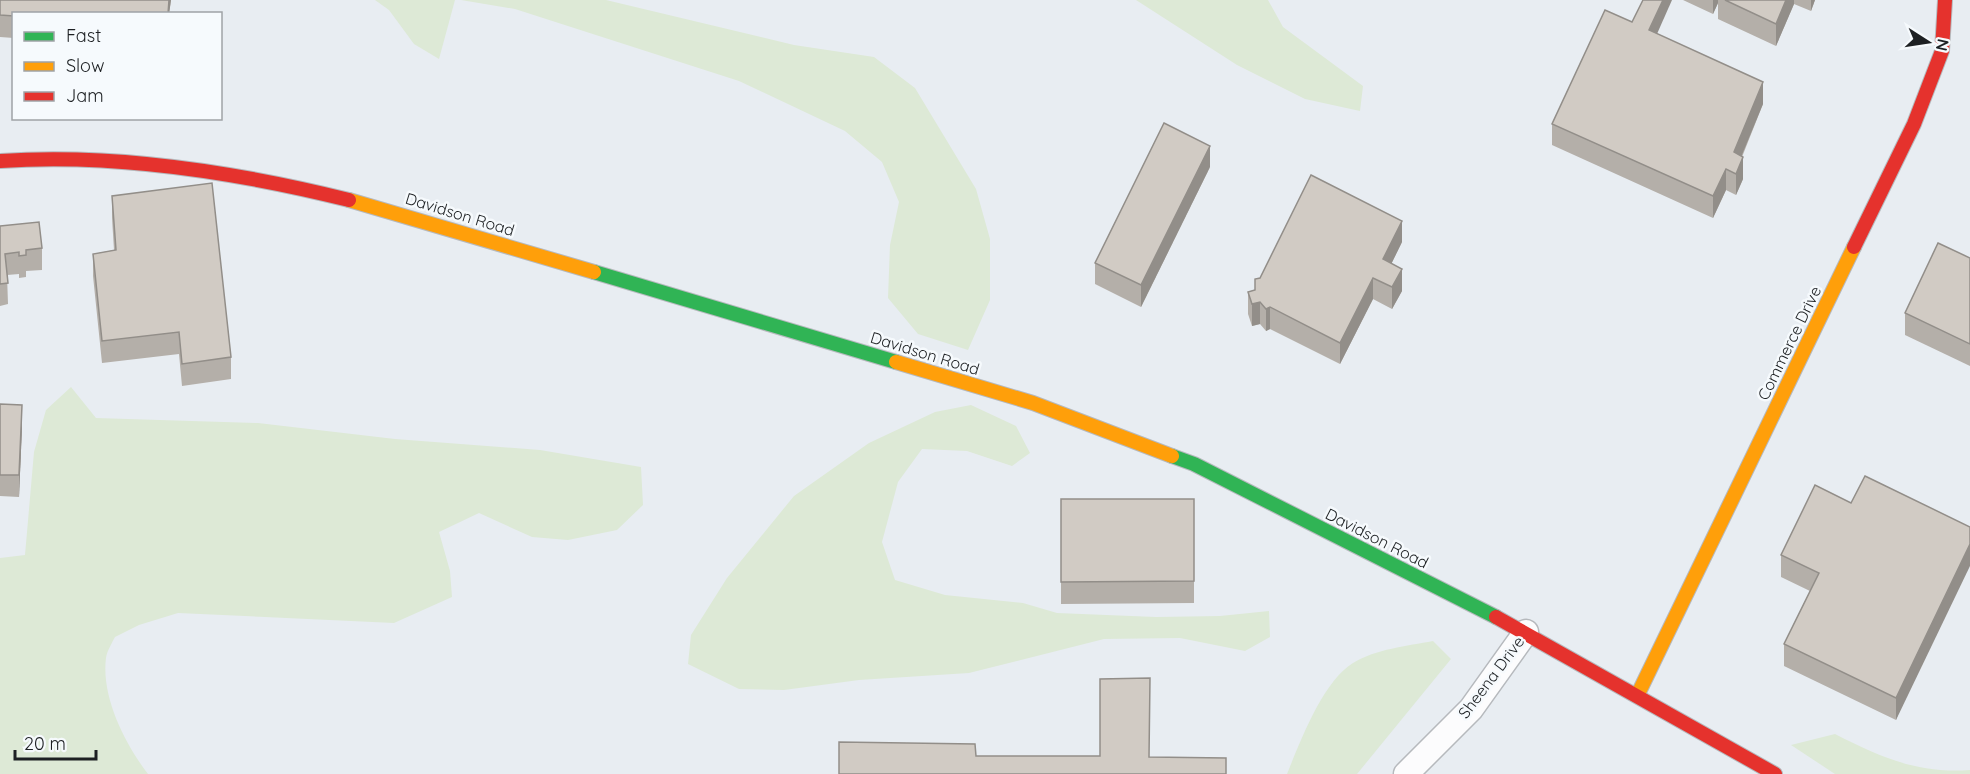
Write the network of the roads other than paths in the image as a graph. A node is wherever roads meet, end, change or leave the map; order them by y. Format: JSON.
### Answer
{"nodes":[{"id":1,"x":1945,"y":0,"type":"edge"},
{"id":2,"x":0,"y":161,"type":"edge"},
{"id":3,"x":1526,"y":632,"type":"junction"},
{"id":4,"x":1638,"y":694,"type":"junction"},
{"id":5,"x":1406,"y":774,"type":"edge"},
{"id":6,"x":1775,"y":774,"type":"edge"}],
"edges":[{"from":1,"to":4,"type":"street","name":"Commerce Drive"},
{"from":2,"to":3,"type":"street","name":"Davidson Road"},
{"from":3,"to":4,"type":"street","name":"Davidson Road"},
{"from":3,"to":5,"type":"street","name":"Sheena Drive"},
{"from":4,"to":6,"type":"street","name":"Davidson Road"}]}
